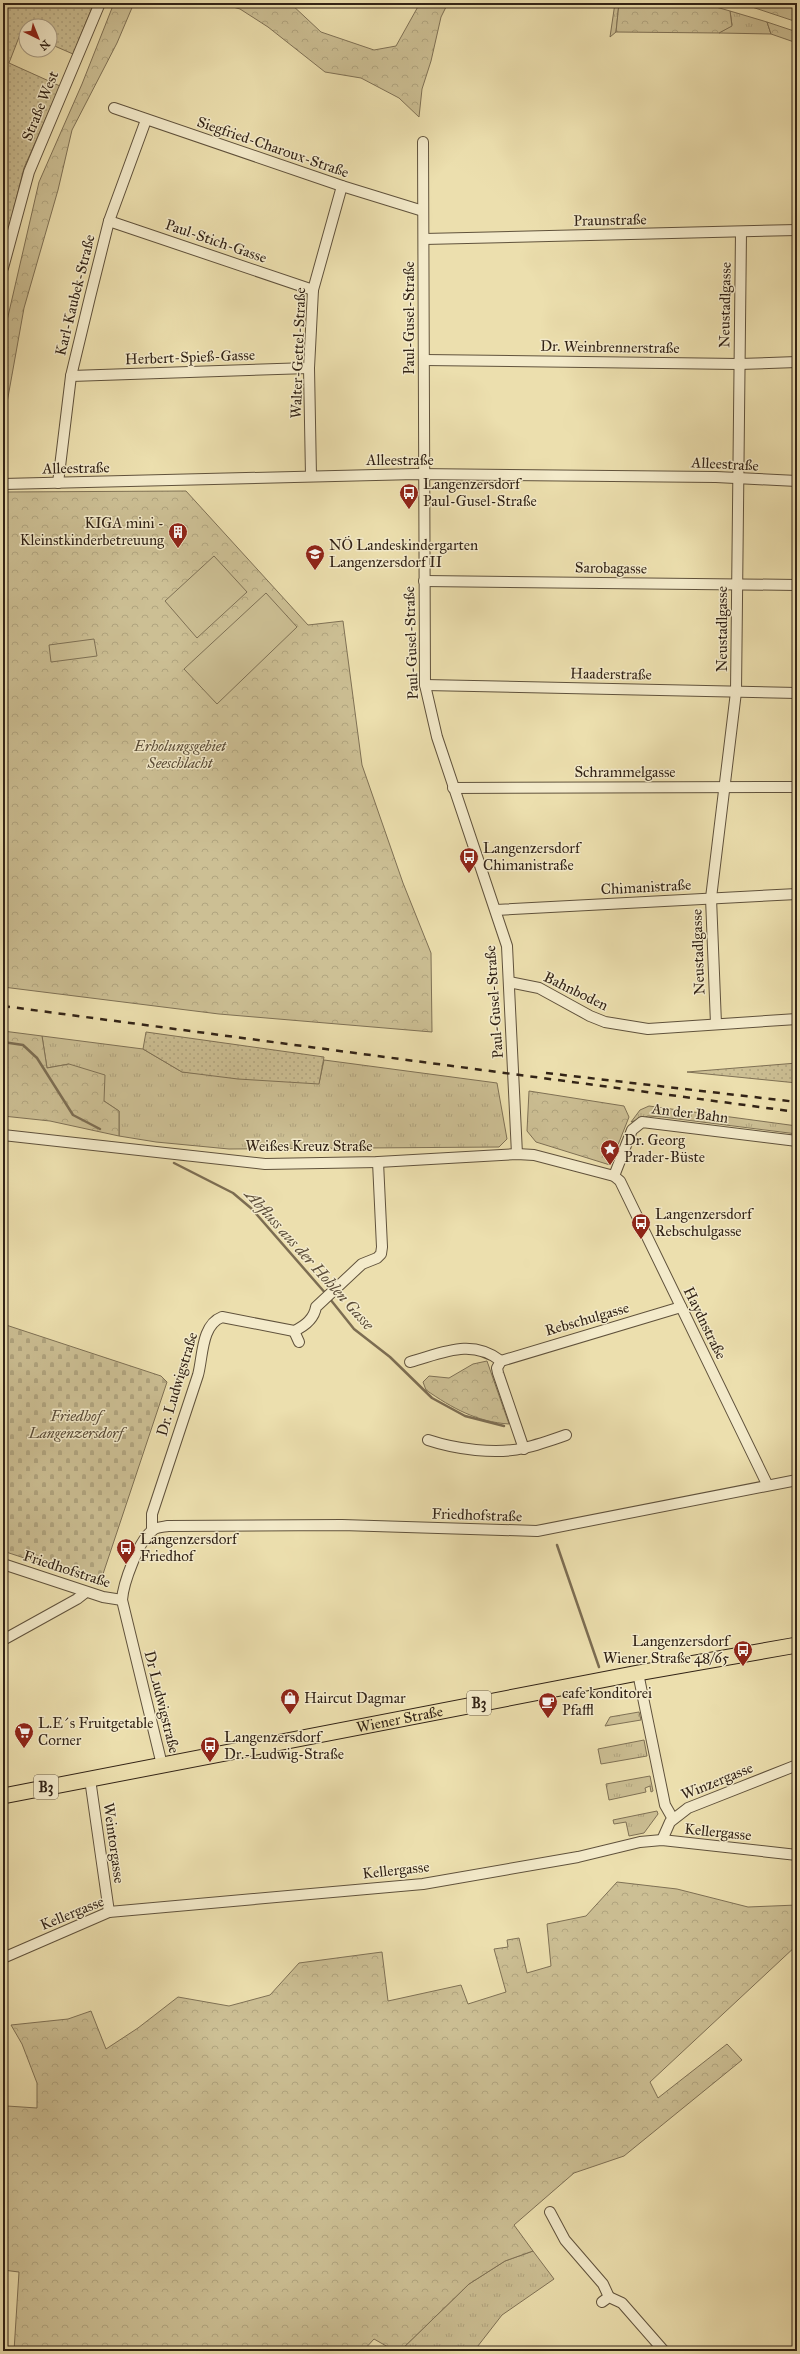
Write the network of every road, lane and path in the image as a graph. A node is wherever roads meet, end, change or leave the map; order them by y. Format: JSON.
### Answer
{"nodes":[{"id":1,"x":100,"y":3,"type":"edge"},
{"id":2,"x":114,"y":108,"type":"dead end"},
{"id":3,"x":146,"y":120,"type":"junction"},
{"id":4,"x":423,"y":142,"type":"dead end"},
{"id":5,"x":342,"y":186,"type":"junction"},
{"id":6,"x":423,"y":211,"type":"junction"},
{"id":7,"x":109,"y":221,"type":"junction"},
{"id":8,"x":797,"y":230,"type":"edge"},
{"id":9,"x":741,"y":232,"type":"junction"},
{"id":10,"x":424,"y":239,"type":"junction"},
{"id":11,"x":3,"y":268,"type":"edge"},
{"id":12,"x":313,"y":290,"type":"junction"},
{"id":13,"x":424,"y":360,"type":"junction"},
{"id":14,"x":797,"y":362,"type":"edge"},
{"id":15,"x":739,"y":364,"type":"junction"},
{"id":16,"x":309,"y":368,"type":"junction"},
{"id":17,"x":71,"y":376,"type":"junction"},
{"id":18,"x":423,"y":474,"type":"junction"},
{"id":19,"x":311,"y":476,"type":"junction"},
{"id":20,"x":738,"y":479,"type":"junction"},
{"id":21,"x":797,"y":481,"type":"edge"},
{"id":22,"x":3,"y":484,"type":"edge"},
{"id":23,"x":58,"y":484,"type":"junction"},
{"id":24,"x":424,"y":581,"type":"junction"},
{"id":25,"x":737,"y":585,"type":"junction"},
{"id":26,"x":797,"y":585,"type":"edge"},
{"id":27,"x":425,"y":685,"type":"junction"},
{"id":28,"x":736,"y":692,"type":"junction"},
{"id":29,"x":797,"y":693,"type":"edge"},
{"id":30,"x":726,"y":786,"type":"junction"},
{"id":31,"x":797,"y":787,"type":"edge"},
{"id":32,"x":453,"y":788,"type":"junction"},
{"id":33,"x":797,"y":894,"type":"edge"},
{"id":34,"x":711,"y":898,"type":"junction"},
{"id":35,"x":496,"y":910,"type":"junction"},
{"id":36,"x":509,"y":982,"type":"junction"},
{"id":37,"x":797,"y":1019,"type":"edge"},
{"id":38,"x":716,"y":1024,"type":"junction"},
{"id":39,"x":3,"y":1135,"type":"edge"},
{"id":40,"x":797,"y":1141,"type":"edge"},
{"id":41,"x":517,"y":1154,"type":"junction"},
{"id":42,"x":378,"y":1162,"type":"junction"},
{"id":43,"x":614,"y":1176,"type":"junction"},
{"id":44,"x":681,"y":1307,"type":"junction"},
{"id":45,"x":294,"y":1331,"type":"junction"},
{"id":46,"x":300,"y":1342,"type":"dead end"},
{"id":47,"x":501,"y":1361,"type":"junction"},
{"id":48,"x":410,"y":1362,"type":"dead end"},
{"id":49,"x":566,"y":1435,"type":"dead end"},
{"id":50,"x":428,"y":1440,"type":"dead end"},
{"id":51,"x":524,"y":1448,"type":"junction"},
{"id":52,"x":797,"y":1480,"type":"edge"},
{"id":53,"x":767,"y":1484,"type":"junction"},
{"id":54,"x":152,"y":1531,"type":"junction"},
{"id":55,"x":3,"y":1564,"type":"edge"},
{"id":56,"x":86,"y":1592,"type":"junction"},
{"id":57,"x":122,"y":1600,"type":"junction"},
{"id":58,"x":3,"y":1640,"type":"edge"},
{"id":59,"x":797,"y":1645,"type":"edge"},
{"id":60,"x":638,"y":1673,"type":"junction"},
{"id":61,"x":162,"y":1765,"type":"junction"},
{"id":62,"x":797,"y":1766,"type":"edge"},
{"id":63,"x":90,"y":1779,"type":"junction"},
{"id":64,"x":3,"y":1796,"type":"edge"},
{"id":65,"x":673,"y":1819,"type":"junction"},
{"id":66,"x":662,"y":1840,"type":"junction"},
{"id":67,"x":797,"y":1855,"type":"edge"},
{"id":68,"x":109,"y":1912,"type":"junction"},
{"id":69,"x":3,"y":1958,"type":"edge"},
{"id":70,"x":550,"y":2212,"type":"dead end"},
{"id":71,"x":664,"y":2351,"type":"edge"}],
"edges":[{"from":1,"to":11,"type":"street","name":"Straße West"},
{"from":2,"to":3,"type":"street","name":"Siegfried-Charoux-Straße"},
{"from":3,"to":5,"type":"street","name":"Siegfried-Charoux-Straße"},
{"from":3,"to":7,"type":"street","name":"Karl-Kaubek-Straße"},
{"from":4,"to":6,"type":"street","name":"Paul-Gusel-Straße"},
{"from":5,"to":6,"type":"street","name":"Siegfried-Charoux-Straße"},
{"from":5,"to":12,"type":"street","name":"Walter-Gettel-Straße"},
{"from":6,"to":10,"type":"street","name":"Paul-Gusel-Straße"},
{"from":7,"to":12,"type":"street","name":"Paul-Stich-Gasse"},
{"from":7,"to":17,"type":"street","name":"Karl-Kaubek-Straße"},
{"from":8,"to":9,"type":"street","name":"Praunstraße"},
{"from":9,"to":10,"type":"street","name":"Praunstraße"},
{"from":9,"to":15,"type":"street","name":"Neustadlgasse"},
{"from":10,"to":13,"type":"street","name":"Paul-Gusel-Straße"},
{"from":12,"to":16,"type":"street","name":"Walter-Gettel-Straße"},
{"from":13,"to":15,"type":"street","name":"Dr. Weinbrennerstraße"},
{"from":13,"to":18,"type":"street","name":"Paul-Gusel-Straße"},
{"from":14,"to":15,"type":"street","name":"Dr. Weinbrennerstraße"},
{"from":15,"to":20,"type":"street","name":"Neustadlgasse"},
{"from":16,"to":17,"type":"street","name":"Herbert-Spieß-Gasse"},
{"from":16,"to":19,"type":"street","name":"Walter-Gettel-Straße"},
{"from":17,"to":23,"type":"street","name":"Karl-Kaubek-Straße"},
{"from":18,"to":19,"type":"street","name":"Alleestraße"},
{"from":18,"to":20,"type":"street","name":"Alleestraße"},
{"from":18,"to":24,"type":"street","name":"Paul-Gusel-Straße"},
{"from":19,"to":23,"type":"street","name":"Alleestraße"},
{"from":20,"to":21,"type":"street","name":"Alleestraße"},
{"from":20,"to":25,"type":"street","name":"Neustadlgasse"},
{"from":22,"to":23,"type":"street","name":"Alleestraße"},
{"from":24,"to":25,"type":"street","name":"Sarobagasse"},
{"from":24,"to":27,"type":"street","name":"Paul-Gusel-Straße"},
{"from":25,"to":26,"type":"street","name":"Sarobagasse"},
{"from":25,"to":28,"type":"street","name":"Neustadlgasse"},
{"from":27,"to":28,"type":"street","name":"Haaderstraße"},
{"from":27,"to":32,"type":"street","name":"Paul-Gusel-Straße"},
{"from":28,"to":29,"type":"street","name":"Haaderstraße"},
{"from":28,"to":30,"type":"street","name":"Neustadlgasse"},
{"from":30,"to":31,"type":"street","name":"Schrammelgasse"},
{"from":30,"to":32,"type":"street","name":"Schrammelgasse"},
{"from":30,"to":34,"type":"street","name":"Neustadlgasse"},
{"from":32,"to":35,"type":"street","name":"Paul-Gusel-Straße"},
{"from":33,"to":34,"type":"street","name":"Chimanistraße"},
{"from":34,"to":35,"type":"street","name":"Chimanistraße"},
{"from":34,"to":38,"type":"street","name":"Neustadlgasse"},
{"from":35,"to":36,"type":"street","name":"Paul-Gusel-Straße"},
{"from":36,"to":38,"type":"street","name":"Bahnboden"},
{"from":36,"to":41,"type":"street","name":"Paul-Gusel-Straße"},
{"from":37,"to":38,"type":"street","name":"Bahnboden"},
{"from":39,"to":42,"type":"street","name":"Weißes Kreuz Straße"},
{"from":40,"to":43,"type":"street","name":"An der Bahn"},
{"from":41,"to":42,"type":"street","name":"Weißes Kreuz Straße"},
{"from":41,"to":43,"type":"street","name":"Weißes Kreuz Straße"},
{"from":42,"to":45,"type":"street"},
{"from":43,"to":44,"type":"street","name":"Haydnstraße"},
{"from":44,"to":47,"type":"street","name":"Rebschulgasse"},
{"from":44,"to":53,"type":"street","name":"Haydnstraße"},
{"from":45,"to":46,"type":"street"},
{"from":45,"to":54,"type":"street","name":"Dr. Ludwigstraße"},
{"from":47,"to":48,"type":"street"},
{"from":47,"to":51,"type":"street"},
{"from":49,"to":51,"type":"street"},
{"from":50,"to":51,"type":"street"},
{"from":52,"to":53,"type":"street","name":"Friedhofstraße"},
{"from":53,"to":54,"type":"street","name":"Friedhofstraße"},
{"from":54,"to":57,"type":"street"},
{"from":55,"to":56,"type":"street","name":"Friedhofstraße"},
{"from":56,"to":57,"type":"street","name":"Friedhofstraße"},
{"from":56,"to":58,"type":"street"},
{"from":57,"to":61,"type":"street","name":"Dr Ludwigstraße"},
{"from":59,"to":60,"type":"main road","name":"Wiener Straße","number":"B3"},
{"from":60,"to":61,"type":"main road","name":"Wiener Straße","number":"B3"},
{"from":60,"to":65,"type":"street"},
{"from":61,"to":63,"type":"main road","name":"Wiener Straße","number":"B3"},
{"from":62,"to":65,"type":"street","name":"Winzergasse"},
{"from":63,"to":64,"type":"main road","name":"Wiener Straße","number":"B3"},
{"from":63,"to":68,"type":"street","name":"Weintorgasse"},
{"from":65,"to":66,"type":"street","name":"Winzergasse"},
{"from":66,"to":67,"type":"street","name":"Kellergasse"},
{"from":66,"to":68,"type":"street","name":"Kellergasse"},
{"from":68,"to":69,"type":"street","name":"Kellergasse"},
{"from":70,"to":71,"type":"street"}]}
